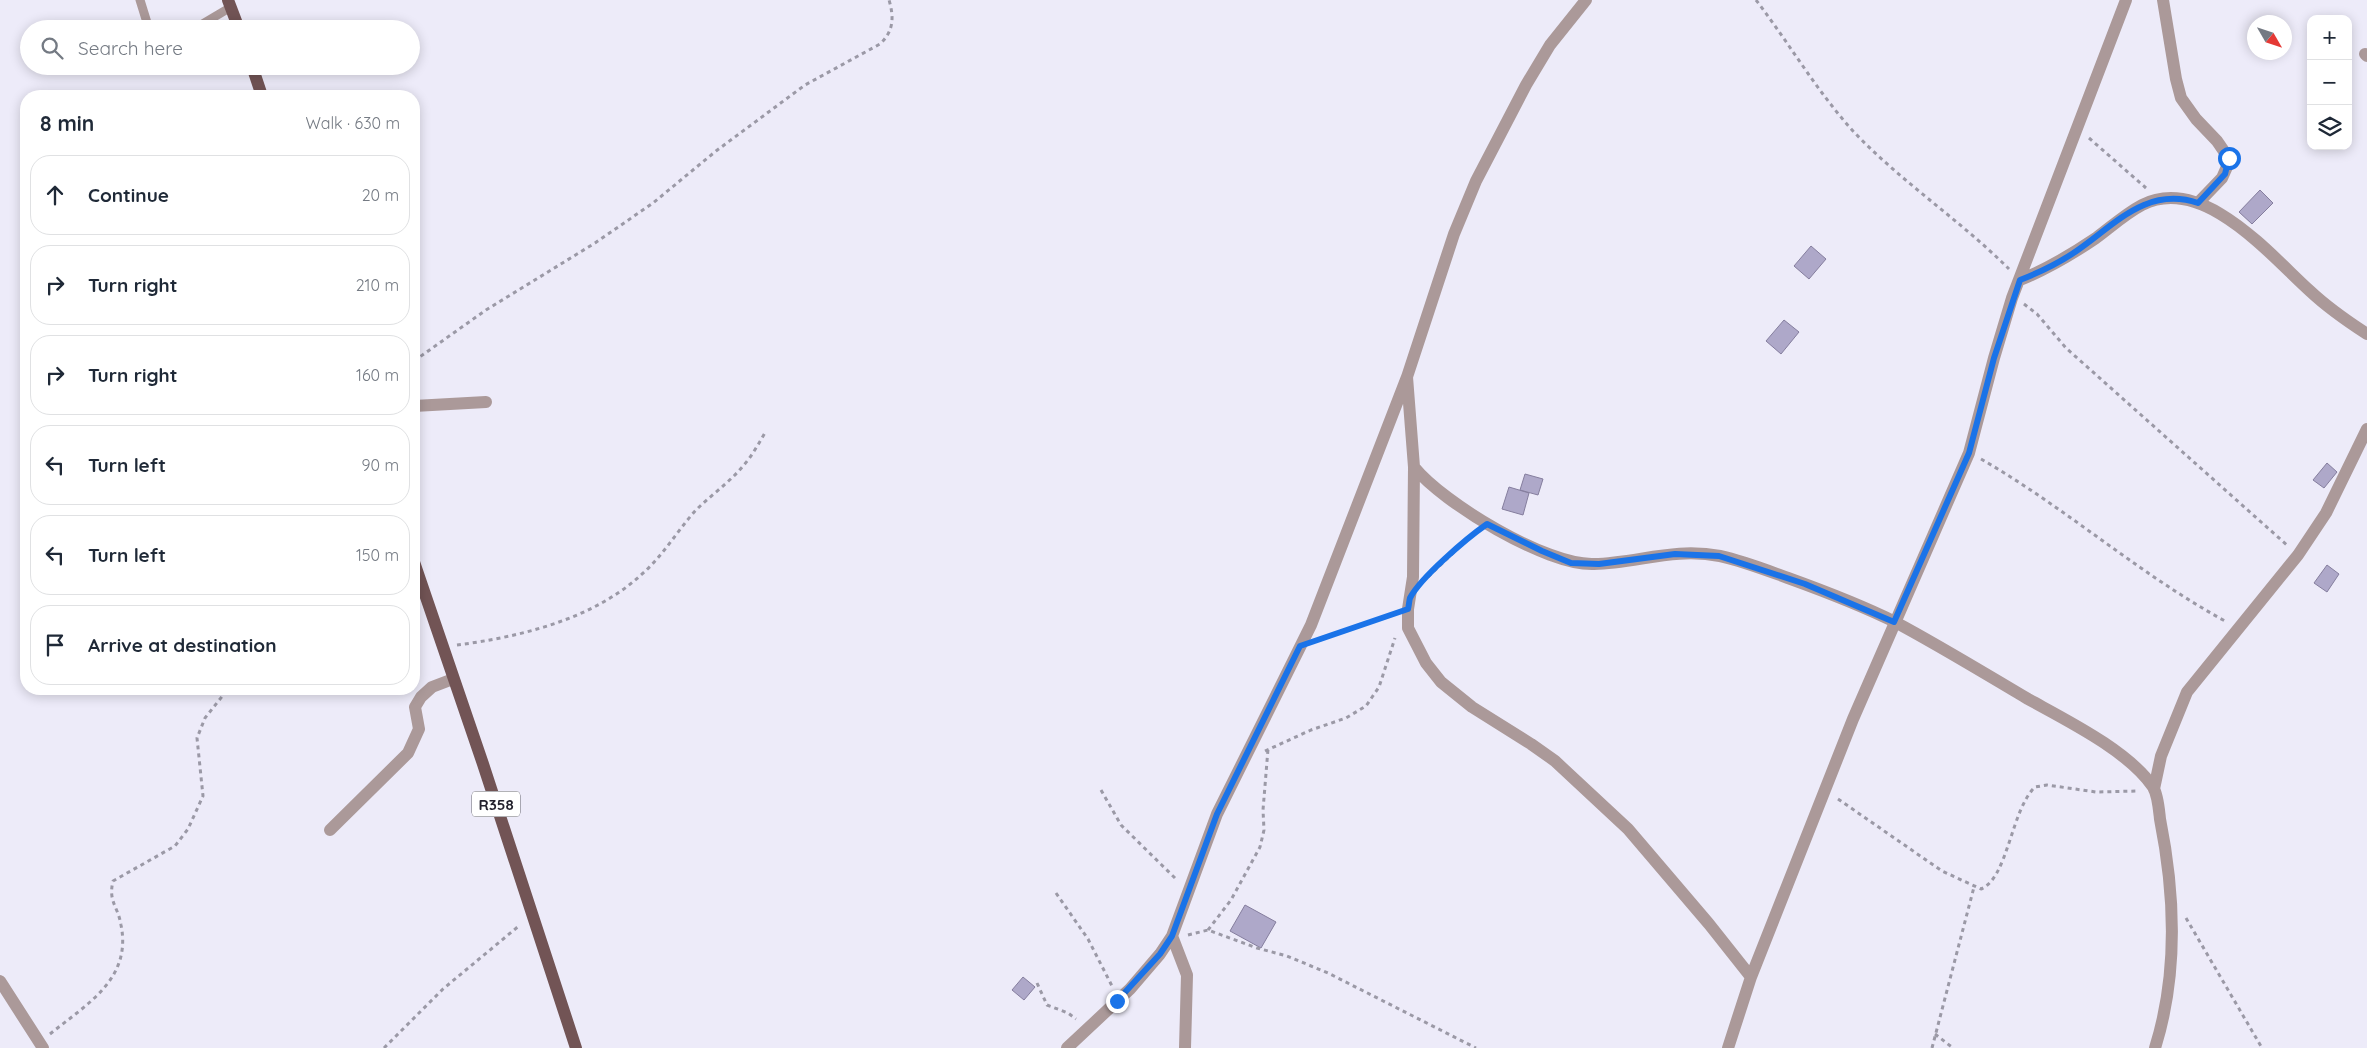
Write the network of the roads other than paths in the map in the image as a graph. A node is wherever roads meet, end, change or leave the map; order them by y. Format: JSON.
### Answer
{"nodes":[{"id":1,"x":140,"y":0,"type":"edge"},
{"id":2,"x":1586,"y":0,"type":"edge"},
{"id":3,"x":2126,"y":0,"type":"edge"},
{"id":4,"x":2163,"y":0,"type":"edge"},
{"id":5,"x":230,"y":4,"type":"edge"},
{"id":6,"x":146,"y":20,"type":"edge"},
{"id":7,"x":207,"y":20,"type":"edge"},
{"id":8,"x":235,"y":20,"type":"edge"},
{"id":9,"x":255,"y":75,"type":"edge"},
{"id":10,"x":260,"y":90,"type":"edge"},
{"id":11,"x":2198,"y":203,"type":"junction"},
{"id":12,"x":2020,"y":280,"type":"junction"},
{"id":13,"x":2367,"y":334,"type":"edge"},
{"id":14,"x":1406,"y":377,"type":"junction"},
{"id":15,"x":486,"y":402,"type":"dead end"},
{"id":16,"x":420,"y":406,"type":"edge"},
{"id":17,"x":2367,"y":429,"type":"edge"},
{"id":18,"x":1414,"y":467,"type":"junction"},
{"id":19,"x":420,"y":581,"type":"edge"},
{"id":20,"x":1894,"y":622,"type":"junction"},
{"id":21,"x":453,"y":679,"type":"junction"},
{"id":22,"x":2154,"y":789,"type":"junction"},
{"id":23,"x":330,"y":830,"type":"dead end"},
{"id":24,"x":1174,"y":940,"type":"junction"},
{"id":25,"x":1751,"y":977,"type":"junction"},
{"id":26,"x":0,"y":981,"type":"edge"},
{"id":27,"x":41,"y":1045,"type":"edge"},
{"id":28,"x":576,"y":1048,"type":"edge"},
{"id":29,"x":1067,"y":1048,"type":"edge"},
{"id":30,"x":1184,"y":1048,"type":"edge"},
{"id":31,"x":1728,"y":1048,"type":"edge"},
{"id":32,"x":2155,"y":1048,"type":"edge"}],
"edges":[{"from":1,"to":6,"type":"lane"},
{"from":2,"to":14,"type":"street"},
{"from":3,"to":12,"type":"street"},
{"from":4,"to":11,"type":"street"},
{"from":5,"to":7,"type":"lane"},
{"from":5,"to":8,"type":"main road"},
{"from":9,"to":10,"type":"main road"},
{"from":11,"to":12,"type":"street"},
{"from":11,"to":13,"type":"street"},
{"from":12,"to":20,"type":"street"},
{"from":14,"to":18,"type":"street"},
{"from":14,"to":24,"type":"street"},
{"from":15,"to":16,"type":"street"},
{"from":17,"to":22,"type":"street"},
{"from":18,"to":20,"type":"street"},
{"from":18,"to":25,"type":"street"},
{"from":19,"to":21,"type":"main road","number":"R358"},
{"from":20,"to":22,"type":"street"},
{"from":20,"to":25,"type":"street"},
{"from":21,"to":23,"type":"street"},
{"from":21,"to":28,"type":"main road","number":"R358"},
{"from":22,"to":32,"type":"street"},
{"from":24,"to":29,"type":"street"},
{"from":24,"to":30,"type":"street"},
{"from":25,"to":31,"type":"street"},
{"from":26,"to":27,"type":"street"}]}
